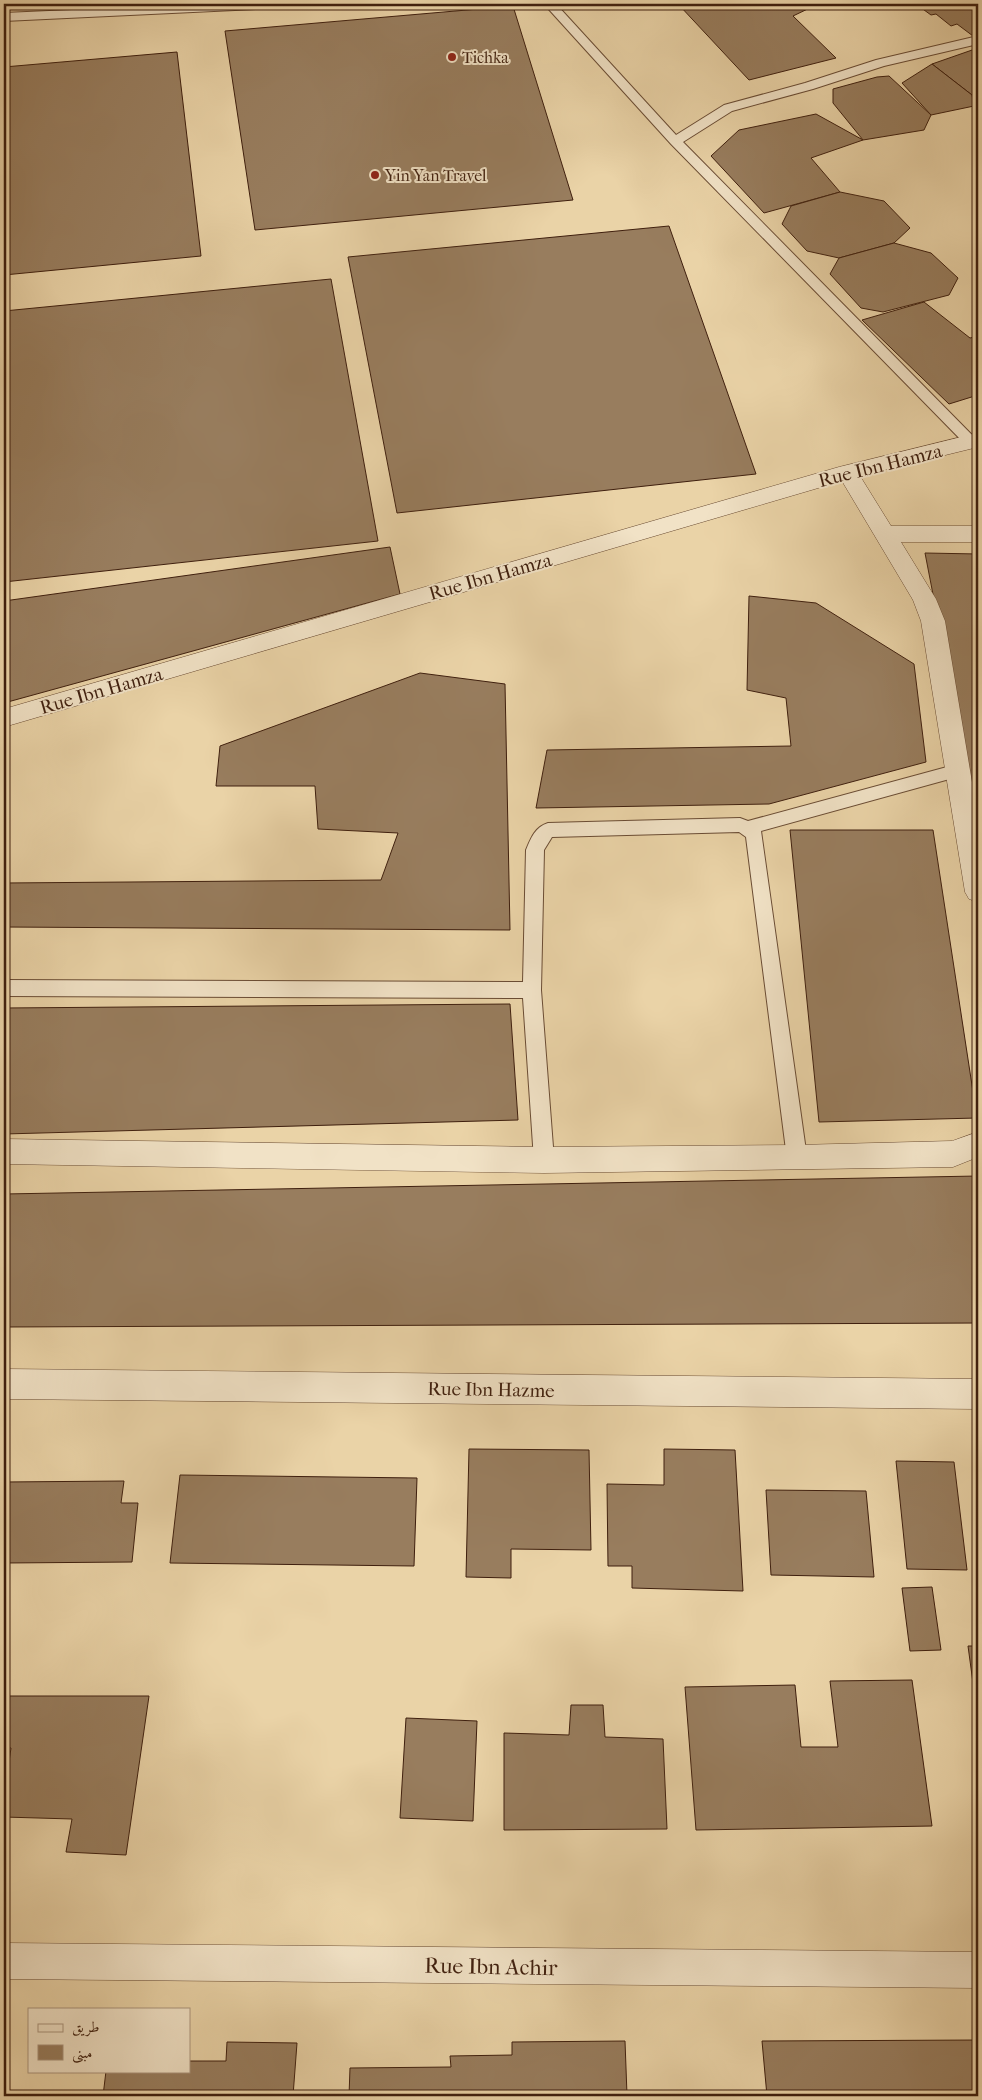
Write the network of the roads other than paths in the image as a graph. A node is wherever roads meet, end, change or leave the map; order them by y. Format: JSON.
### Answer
{"nodes":[{"id":1,"x":277,"y":4,"type":"edge"},
{"id":2,"x":550,"y":4,"type":"edge"},
{"id":3,"x":4,"y":18,"type":"edge"},
{"id":4,"x":978,"y":40,"type":"edge"},
{"id":5,"x":675,"y":141,"type":"junction"},
{"id":6,"x":975,"y":441,"type":"edge"},
{"id":7,"x":847,"y":472,"type":"junction"},
{"id":8,"x":886,"y":534,"type":"junction"},
{"id":9,"x":978,"y":534,"type":"edge"},
{"id":10,"x":4,"y":718,"type":"edge"},
{"id":11,"x":958,"y":770,"type":"junction"},
{"id":12,"x":748,"y":828,"type":"junction"},
{"id":13,"x":978,"y":892,"type":"edge"},
{"id":14,"x":4,"y":988,"type":"edge"},
{"id":15,"x":532,"y":990,"type":"junction"},
{"id":16,"x":978,"y":1144,"type":"edge"},
{"id":17,"x":4,"y":1152,"type":"edge"},
{"id":18,"x":797,"y":1158,"type":"junction"},
{"id":19,"x":544,"y":1160,"type":"junction"},
{"id":20,"x":4,"y":1384,"type":"edge"},
{"id":21,"x":978,"y":1394,"type":"edge"},
{"id":22,"x":4,"y":1961,"type":"edge"},
{"id":23,"x":978,"y":1970,"type":"edge"}],
"edges":[{"from":1,"to":3,"type":"lane"},
{"from":2,"to":5,"type":"lane"},
{"from":4,"to":5,"type":"lane"},
{"from":5,"to":6,"type":"lane"},
{"from":6,"to":7,"type":"street","name":"Rue Ibn Hamza"},
{"from":7,"to":8,"type":"street"},
{"from":7,"to":10,"type":"street","name":"Rue Ibn Hamza"},
{"from":8,"to":9,"type":"street"},
{"from":8,"to":11,"type":"street"},
{"from":11,"to":12,"type":"lane"},
{"from":11,"to":13,"type":"street"},
{"from":12,"to":15,"type":"lane"},
{"from":12,"to":18,"type":"lane"},
{"from":14,"to":15,"type":"lane"},
{"from":15,"to":19,"type":"lane"},
{"from":16,"to":18,"type":"street"},
{"from":17,"to":19,"type":"street"},
{"from":18,"to":19,"type":"street"},
{"from":20,"to":21,"type":"street","name":"Rue Ibn Hazme"},
{"from":22,"to":23,"type":"street","name":"Rue Ibn Achir"}]}
